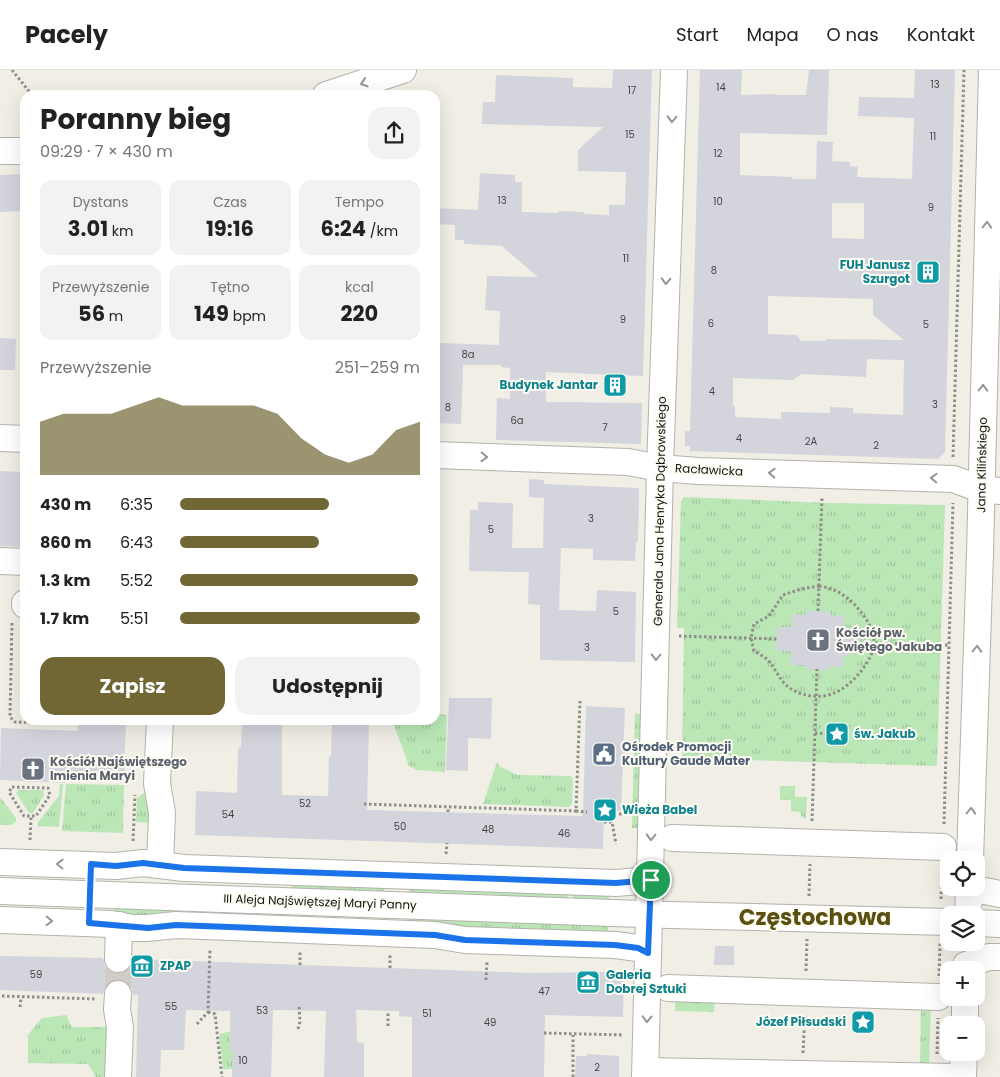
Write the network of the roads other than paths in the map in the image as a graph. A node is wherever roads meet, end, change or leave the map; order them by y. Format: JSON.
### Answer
{"nodes":[{"id":1,"x":403,"y":70,"type":"edge"},
{"id":2,"x":674,"y":70,"type":"edge"},
{"id":3,"x":992,"y":70,"type":"edge"},
{"id":4,"x":341,"y":90,"type":"edge"},
{"id":5,"x":0,"y":151,"type":"edge"},
{"id":6,"x":20,"y":151,"type":"edge"},
{"id":7,"x":0,"y":438,"type":"edge"},
{"id":8,"x":20,"y":439,"type":"edge"},
{"id":9,"x":440,"y":455,"type":"edge"},
{"id":10,"x":660,"y":468,"type":"junction"},
{"id":11,"x":991,"y":490,"type":"edge"},
{"id":12,"x":0,"y":561,"type":"edge"},
{"id":13,"x":20,"y":562,"type":"edge"},
{"id":14,"x":160,"y":725,"type":"edge"},
{"id":15,"x":672,"y":838,"type":"dead end"},
{"id":16,"x":943,"y":846,"type":"dead end"},
{"id":17,"x":971,"y":851,"type":"edge"},
{"id":18,"x":0,"y":862,"type":"edge"},
{"id":19,"x":91,"y":864,"type":"junction"},
{"id":20,"x":160,"y":865,"type":"junction"},
{"id":21,"x":651,"y":880,"type":"junction"},
{"id":22,"x":0,"y":891,"type":"edge"},
{"id":23,"x":985,"y":891,"type":"edge"},
{"id":24,"x":90,"y":894,"type":"junction"},
{"id":25,"x":1000,"y":894,"type":"edge"},
{"id":26,"x":644,"y":914,"type":"junction"},
{"id":27,"x":0,"y":920,"type":"edge"},
{"id":28,"x":940,"y":922,"type":"edge"},
{"id":29,"x":89,"y":923,"type":"junction"},
{"id":30,"x":985,"y":923,"type":"edge"},
{"id":31,"x":1000,"y":924,"type":"edge"},
{"id":32,"x":120,"y":925,"type":"junction"},
{"id":33,"x":648,"y":953,"type":"junction"},
{"id":34,"x":1000,"y":957,"type":"edge"},
{"id":35,"x":118,"y":959,"type":"tunnel mouth"},
{"id":36,"x":967,"y":959,"type":"edge"},
{"id":37,"x":668,"y":988,"type":"dead end"},
{"id":38,"x":110,"y":997,"type":"tunnel mouth"},
{"id":39,"x":938,"y":997,"type":"dead end"},
{"id":40,"x":964,"y":1061,"type":"edge"},
{"id":41,"x":645,"y":1074,"type":"edge"},
{"id":42,"x":118,"y":1077,"type":"edge"},
{"id":43,"x":953,"y":1077,"type":"edge"},
{"id":44,"x":963,"y":1077,"type":"edge"}],
"edges":[{"from":1,"to":4,"type":"street","one_way":true},
{"from":2,"to":10,"type":"street","name":"Generała Jana Henryka Dąbrowskiego","one_way":true},
{"from":11,"to":3,"type":"street","name":"Jana Kilińskiego","one_way":true},
{"from":5,"to":6,"type":"street"},
{"from":7,"to":8,"type":"street"},
{"from":9,"to":10,"type":"street","name":"Racławicka","one_way":true},
{"from":11,"to":10,"type":"street","name":"Racławicka","one_way":true},
{"from":10,"to":21,"type":"street","name":"Generała Jana Henryka Dąbrowskiego","one_way":true},
{"from":17,"to":11,"type":"street","name":"Jana Kilińskiego","one_way":true},
{"from":12,"to":13,"type":"street"},
{"from":14,"to":20,"type":"street"},
{"from":15,"to":16,"type":"street"},
{"from":19,"to":18,"type":"street","one_way":true},
{"from":19,"to":20,"type":"street"},
{"from":19,"to":24,"type":"street"},
{"from":20,"to":21,"type":"street"},
{"from":21,"to":26,"type":"street","name":"Generała Jana Henryka Dąbrowskiego"},
{"from":22,"to":24,"type":"street","name":"III Aleja Najświętszej Maryi Panny"},
{"from":23,"to":25,"type":"street"},
{"from":24,"to":26,"type":"street","name":"III Aleja Najświętszej Maryi Panny"},
{"from":24,"to":29,"type":"street"},
{"from":26,"to":28,"type":"street","name":"III Aleja Najświętszej Maryi Panny"},
{"from":26,"to":33,"type":"street","name":"Generała Jana Henryka Dąbrowskiego"},
{"from":27,"to":29,"type":"street","one_way":true},
{"from":29,"to":32,"type":"street"},
{"from":30,"to":31,"type":"street"},
{"from":32,"to":33,"type":"street"},
{"from":32,"to":35,"type":"street"},
{"from":33,"to":41,"type":"street","name":"Generała Jana Henryka Dąbrowskiego","one_way":true},
{"from":34,"to":36,"type":"street"},
{"from":37,"to":39,"type":"street"},
{"from":38,"to":42,"type":"street"},
{"from":40,"to":44,"type":"street"},
{"from":41,"to":43,"type":"street"}]}
